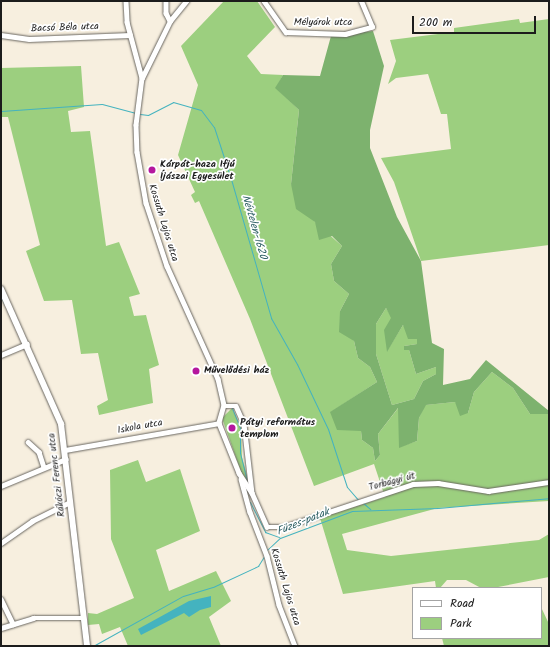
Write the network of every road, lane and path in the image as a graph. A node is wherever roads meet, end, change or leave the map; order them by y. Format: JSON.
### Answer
{"nodes":[{"id":1,"x":126,"y":1,"type":"edge"},
{"id":2,"x":166,"y":1,"type":"edge"},
{"id":3,"x":186,"y":1,"type":"edge"},
{"id":4,"x":264,"y":1,"type":"edge"},
{"id":5,"x":361,"y":1,"type":"edge"},
{"id":6,"x":170,"y":21,"type":"junction"},
{"id":7,"x":1,"y":35,"type":"edge"},
{"id":8,"x":130,"y":35,"type":"junction"},
{"id":9,"x":142,"y":78,"type":"junction"},
{"id":10,"x":1,"y":289,"type":"edge"},
{"id":11,"x":27,"y":344,"type":"junction"},
{"id":12,"x":1,"y":355,"type":"edge"},
{"id":13,"x":228,"y":405,"type":"junction"},
{"id":14,"x":219,"y":423,"type":"junction"},
{"id":15,"x":28,"y":442,"type":"dead end"},
{"id":16,"x":65,"y":450,"type":"junction"},
{"id":17,"x":66,"y":459,"type":"junction"},
{"id":18,"x":44,"y":467,"type":"junction"},
{"id":19,"x":240,"y":476,"type":"junction"},
{"id":20,"x":549,"y":482,"type":"edge"},
{"id":21,"x":1,"y":486,"type":"edge"},
{"id":22,"x":252,"y":493,"type":"junction"},
{"id":23,"x":70,"y":502,"type":"junction"},
{"id":24,"x":267,"y":527,"type":"junction"},
{"id":25,"x":259,"y":533,"type":"junction"},
{"id":26,"x":1,"y":543,"type":"edge"},
{"id":27,"x":1,"y":599,"type":"edge"},
{"id":28,"x":84,"y":618,"type":"junction"},
{"id":29,"x":13,"y":624,"type":"junction"},
{"id":30,"x":1,"y":628,"type":"edge"},
{"id":31,"x":87,"y":646,"type":"edge"},
{"id":32,"x":295,"y":646,"type":"edge"}],
"edges":[{"from":1,"to":8,"type":"street","name":"Kossuth Lajos utca"},
{"from":2,"to":6,"type":"street"},
{"from":3,"to":6,"type":"street"},
{"from":4,"to":5,"type":"street","name":"Mélyárok utca"},
{"from":6,"to":9,"type":"street"},
{"from":7,"to":8,"type":"street","name":"Bacsó Béla utca"},
{"from":8,"to":9,"type":"street","name":"Kossuth Lajos utca"},
{"from":9,"to":13,"type":"street","name":"Kossuth Lajos utca"},
{"from":10,"to":11,"type":"main road","name":"Rákóczi Ferenc utca"},
{"from":11,"to":12,"type":"street"},
{"from":11,"to":16,"type":"main road","name":"Rákóczi Ferenc utca"},
{"from":13,"to":14,"type":"street","name":"Kossuth Lajos utca"},
{"from":13,"to":22,"type":"street","name":"Kossuth Lajos utca"},
{"from":14,"to":16,"type":"street","name":"Iskola utca"},
{"from":14,"to":19,"type":"street","name":"Kossuth Lajos utca"},
{"from":15,"to":18,"type":"street"},
{"from":16,"to":17,"type":"main road","name":"Rákóczi Ferenc utca"},
{"from":17,"to":18,"type":"street"},
{"from":17,"to":23,"type":"main road","name":"Rákóczi Ferenc utca"},
{"from":18,"to":21,"type":"street"},
{"from":19,"to":22,"type":"street","name":"Kossuth Lajos utca"},
{"from":19,"to":25,"type":"street","name":"Kossuth Lajos utca"},
{"from":20,"to":24,"type":"street","name":"Torbágyi út"},
{"from":22,"to":24,"type":"street","name":"Kossuth Lajos utca"},
{"from":23,"to":26,"type":"street"},
{"from":23,"to":28,"type":"main road","name":"Rákóczi Ferenc utca"},
{"from":24,"to":25,"type":"street"},
{"from":25,"to":32,"type":"street","name":"Kossuth Lajos utca"},
{"from":27,"to":29,"type":"street"},
{"from":28,"to":29,"type":"street"},
{"from":28,"to":31,"type":"main road","name":"Rákóczi Ferenc utca"},
{"from":29,"to":30,"type":"street"}]}
